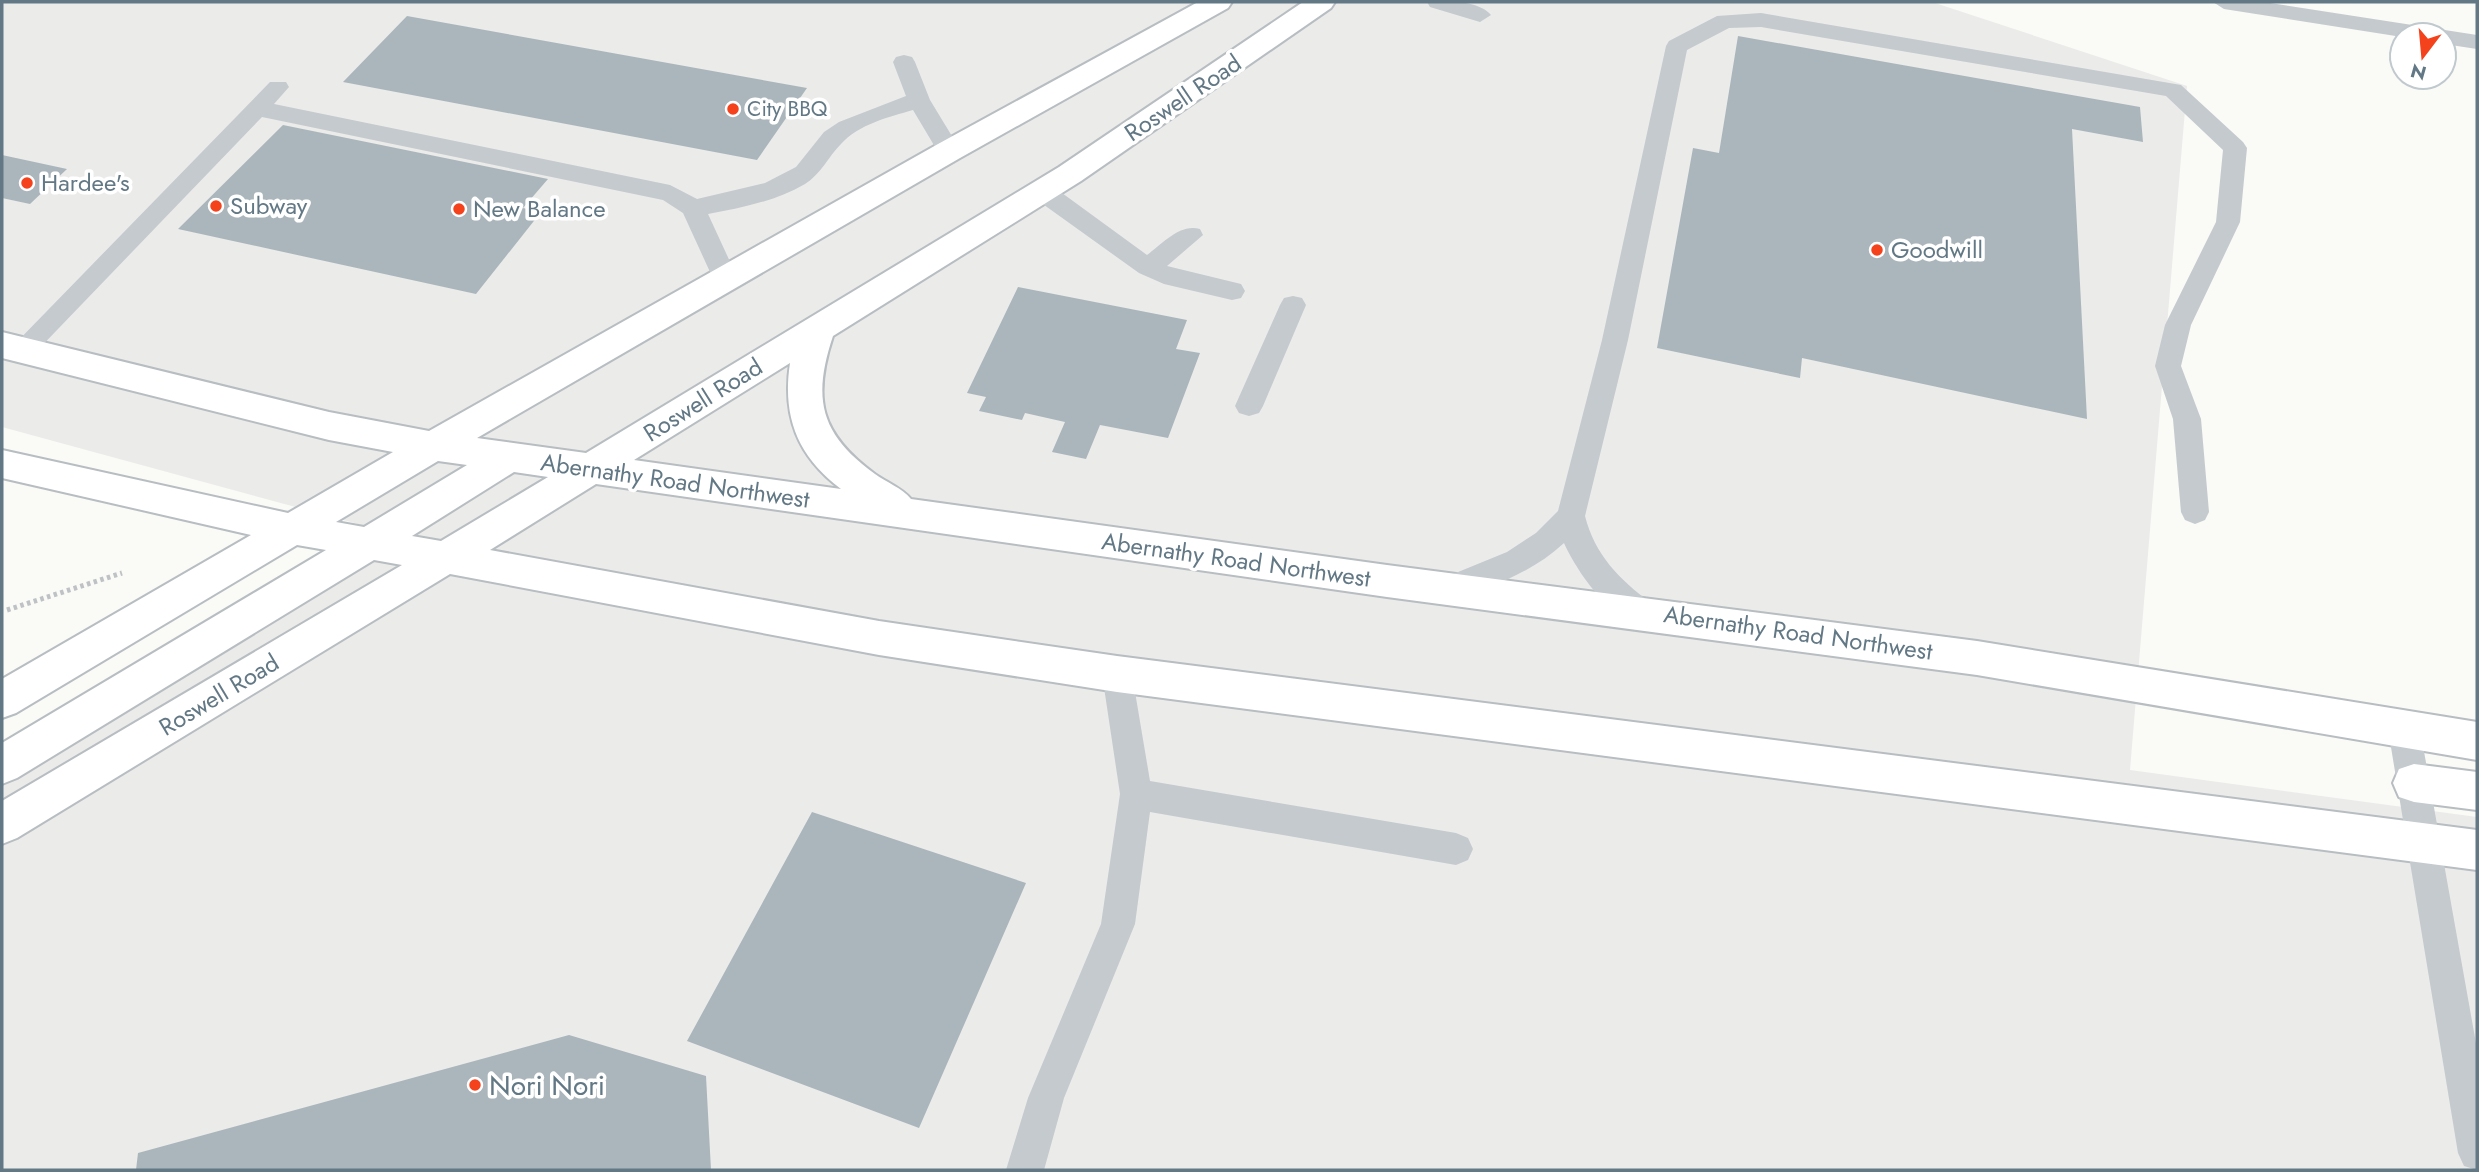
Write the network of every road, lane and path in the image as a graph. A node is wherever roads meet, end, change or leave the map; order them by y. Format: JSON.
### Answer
{"nodes":[{"id":1,"x":1218,"y":2,"type":"edge"},
{"id":2,"x":1321,"y":2,"type":"edge"},
{"id":3,"x":1438,"y":2,"type":"edge"},
{"id":4,"x":2224,"y":2,"type":"edge"},
{"id":5,"x":1480,"y":15,"type":"dead end"},
{"id":6,"x":2388,"y":28,"type":"edge"},
{"id":7,"x":2458,"y":39,"type":"edge"},
{"id":8,"x":2477,"y":42,"type":"edge"},
{"id":9,"x":904,"y":62,"type":"dead end"},
{"id":10,"x":278,"y":87,"type":"dead end"},
{"id":11,"x":919,"y":100,"type":"junction"},
{"id":12,"x":257,"y":108,"type":"junction"},
{"id":13,"x":949,"y":151,"type":"junction"},
{"id":14,"x":1042,"y":191,"type":"junction"},
{"id":15,"x":694,"y":208,"type":"junction"},
{"id":16,"x":1191,"y":235,"type":"dead end"},
{"id":17,"x":1148,"y":267,"type":"junction"},
{"id":18,"x":725,"y":279,"type":"junction"},
{"id":19,"x":1232,"y":291,"type":"dead end"},
{"id":20,"x":1293,"y":305,"type":"dead end"},
{"id":21,"x":819,"y":329,"type":"junction"},
{"id":22,"x":12,"y":347,"type":"edge"},
{"id":23,"x":1250,"y":406,"type":"dead end"},
{"id":24,"x":433,"y":446,"type":"junction"},
{"id":25,"x":509,"y":457,"type":"junction"},
{"id":26,"x":2,"y":464,"type":"edge"},
{"id":27,"x":591,"y":469,"type":"junction"},
{"id":28,"x":2195,"y":512,"type":"dead end"},
{"id":29,"x":911,"y":515,"type":"junction"},
{"id":30,"x":1571,"y":516,"type":"junction"},
{"id":31,"x":293,"y":529,"type":"junction"},
{"id":32,"x":369,"y":544,"type":"junction"},
{"id":33,"x":444,"y":558,"type":"junction"},
{"id":34,"x":125,"y":572,"type":"dead end"},
{"id":35,"x":1452,"y":588,"type":"junction"},
{"id":36,"x":8,"y":610,"type":"dead end"},
{"id":37,"x":1640,"y":612,"type":"junction"},
{"id":38,"x":1116,"y":674,"type":"junction"},
{"id":39,"x":2,"y":700,"type":"edge"},
{"id":40,"x":2404,"y":729,"type":"junction"},
{"id":41,"x":2477,"y":741,"type":"edge"},
{"id":42,"x":2,"y":765,"type":"edge"},
{"id":43,"x":2414,"y":783,"type":"junction"},
{"id":44,"x":2477,"y":791,"type":"edge"},
{"id":45,"x":1136,"y":794,"type":"junction"},
{"id":46,"x":2,"y":824,"type":"edge"},
{"id":47,"x":2424,"y":844,"type":"junction"},
{"id":48,"x":1456,"y":849,"type":"dead end"},
{"id":49,"x":2477,"y":850,"type":"edge"},
{"id":50,"x":2477,"y":1153,"type":"edge"},
{"id":51,"x":1025,"y":1170,"type":"edge"}],
"edges":[{"from":1,"to":13,"type":"main road"},
{"from":2,"to":14,"type":"main road","name":"Roswell Road"},
{"from":3,"to":5,"type":"lane"},
{"from":4,"to":6,"type":"lane"},
{"from":7,"to":8,"type":"lane"},
{"from":9,"to":11,"type":"lane"},
{"from":10,"to":12,"type":"lane"},
{"from":11,"to":13,"type":"lane"},
{"from":11,"to":15,"type":"lane"},
{"from":12,"to":15,"type":"lane"},
{"from":12,"to":22,"type":"lane"},
{"from":13,"to":18,"type":"main road"},
{"from":14,"to":17,"type":"lane"},
{"from":14,"to":21,"type":"main road","name":"Roswell Road"},
{"from":15,"to":18,"type":"lane"},
{"from":16,"to":17,"type":"lane"},
{"from":17,"to":19,"type":"lane"},
{"from":18,"to":24,"type":"main road"},
{"from":20,"to":23,"type":"lane"},
{"from":21,"to":27,"type":"main road","name":"Roswell Road"},
{"from":21,"to":29,"type":"main road"},
{"from":22,"to":24,"type":"main road","name":"Abernathy Road Northwest"},
{"from":24,"to":25,"type":"main road","name":"Abernathy Road Northwest"},
{"from":24,"to":31,"type":"main road"},
{"from":25,"to":27,"type":"main road","name":"Abernathy Road Northwest"},
{"from":25,"to":32,"type":"main road"},
{"from":26,"to":31,"type":"main road"},
{"from":27,"to":29,"type":"main road","name":"Abernathy Road Northwest"},
{"from":27,"to":33,"type":"main road","name":"Roswell Road"},
{"from":28,"to":30,"type":"lane"},
{"from":29,"to":35,"type":"main road","name":"Abernathy Road Northwest"},
{"from":30,"to":35,"type":"lane"},
{"from":30,"to":37,"type":"lane"},
{"from":31,"to":32,"type":"main road"},
{"from":31,"to":39,"type":"main road"},
{"from":32,"to":33,"type":"main road"},
{"from":32,"to":42,"type":"main road"},
{"from":33,"to":38,"type":"main road"},
{"from":33,"to":46,"type":"main road","name":"Roswell Road"},
{"from":34,"to":36,"type":"path"},
{"from":35,"to":37,"type":"main road","name":"Abernathy Road Northwest"},
{"from":37,"to":40,"type":"main road","name":"Abernathy Road Northwest"},
{"from":38,"to":45,"type":"lane"},
{"from":38,"to":47,"type":"main road"},
{"from":40,"to":41,"type":"main road","name":"Abernathy Road Northwest"},
{"from":40,"to":43,"type":"lane"},
{"from":43,"to":44,"type":"main road"},
{"from":43,"to":47,"type":"lane"},
{"from":45,"to":48,"type":"lane"},
{"from":45,"to":51,"type":"lane"},
{"from":47,"to":49,"type":"main road"},
{"from":47,"to":50,"type":"lane"}]}
